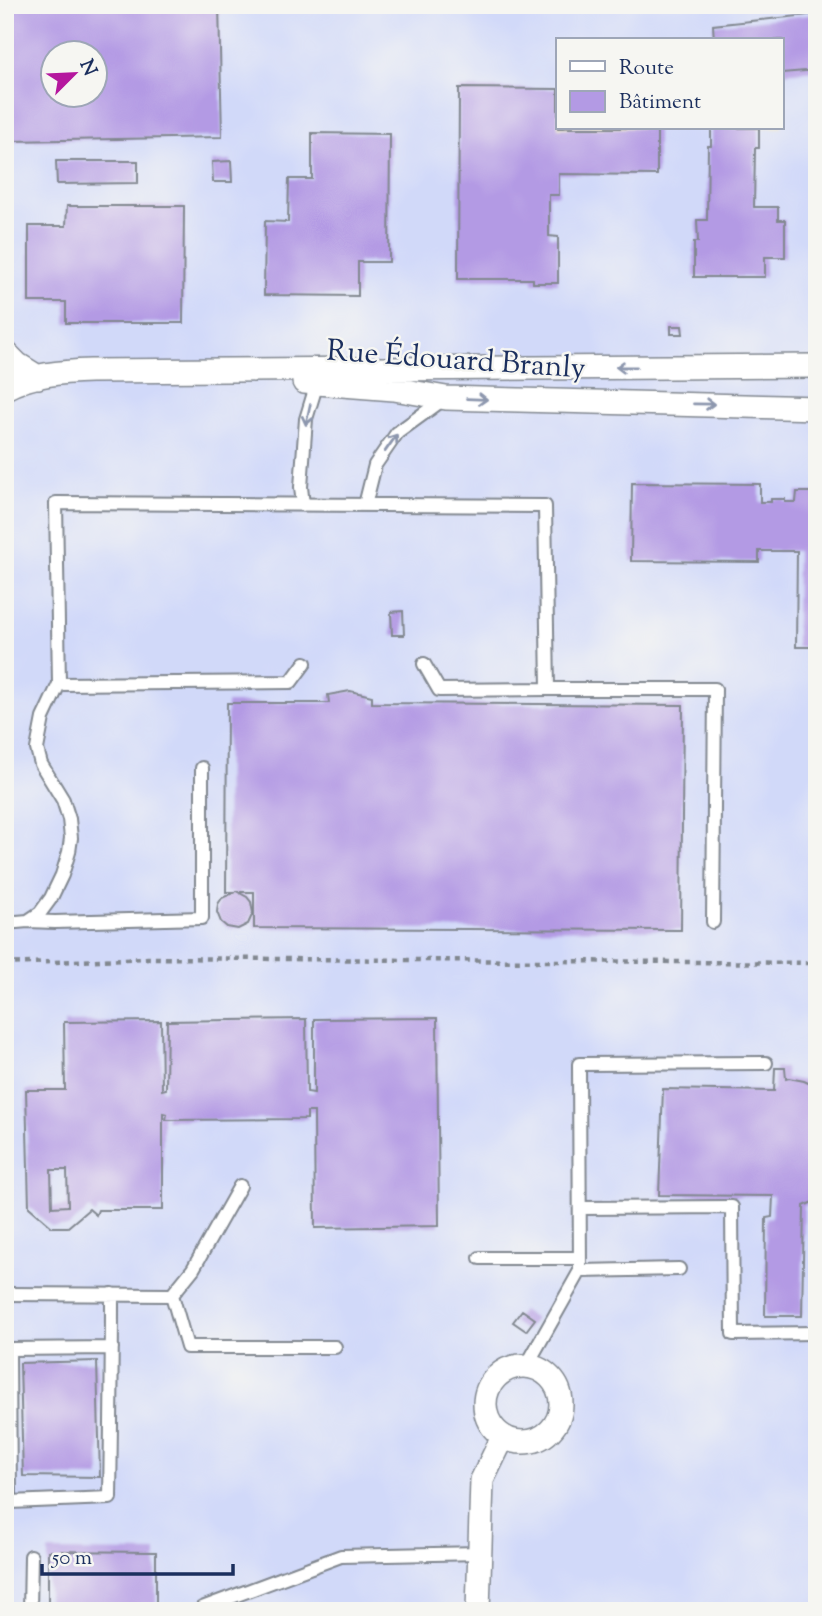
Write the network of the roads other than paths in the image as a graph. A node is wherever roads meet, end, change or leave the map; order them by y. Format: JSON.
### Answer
{"nodes":[{"id":1,"x":5,"y":352,"type":"edge"},
{"id":2,"x":817,"y":366,"type":"edge"},
{"id":3,"x":472,"y":367,"type":"junction"},
{"id":4,"x":91,"y":371,"type":"junction"},
{"id":5,"x":38,"y":377,"type":"junction"},
{"id":6,"x":317,"y":383,"type":"junction"},
{"id":7,"x":5,"y":388,"type":"edge"},
{"id":8,"x":446,"y":398,"type":"junction"},
{"id":9,"x":817,"y":408,"type":"edge"},
{"id":10,"x":303,"y":505,"type":"junction"},
{"id":11,"x":365,"y":505,"type":"junction"},
{"id":12,"x":305,"y":663,"type":"dead end"},
{"id":13,"x":424,"y":664,"type":"dead end"},
{"id":14,"x":59,"y":684,"type":"junction"},
{"id":15,"x":548,"y":689,"type":"junction"},
{"id":16,"x":202,"y":768,"type":"dead end"},
{"id":17,"x":27,"y":921,"type":"junction"},
{"id":18,"x":713,"y":922,"type":"dead end"},
{"id":19,"x":5,"y":923,"type":"edge"},
{"id":20,"x":766,"y":1063,"type":"dead end"},
{"id":21,"x":240,"y":1186,"type":"dead end"},
{"id":22,"x":580,"y":1208,"type":"junction"},
{"id":23,"x":480,"y":1258,"type":"dead end"},
{"id":24,"x":580,"y":1265,"type":"junction"},
{"id":25,"x":678,"y":1269,"type":"dead end"},
{"id":26,"x":5,"y":1294,"type":"edge"},
{"id":27,"x":112,"y":1294,"type":"junction"},
{"id":28,"x":172,"y":1295,"type":"junction"},
{"id":29,"x":817,"y":1334,"type":"edge"},
{"id":30,"x":335,"y":1347,"type":"dead end"},
{"id":31,"x":111,"y":1348,"type":"junction"},
{"id":32,"x":527,"y":1365,"type":"junction"},
{"id":33,"x":503,"y":1437,"type":"junction"},
{"id":34,"x":480,"y":1553,"type":"junction"},
{"id":35,"x":31,"y":1556,"type":"dead end"},
{"id":36,"x":30,"y":1611,"type":"edge"},
{"id":37,"x":201,"y":1611,"type":"edge"},
{"id":38,"x":478,"y":1611,"type":"edge"}],
"edges":[{"from":1,"to":5,"type":"street"},
{"from":2,"to":3,"type":"street","name":"Rue Édouard Branly","one_way":true},
{"from":3,"to":4,"type":"street","name":"Rue Édouard Branly"},
{"from":3,"to":6,"type":"lane"},
{"from":4,"to":5,"type":"street","name":"Rue Édouard Branly"},
{"from":4,"to":6,"type":"street","name":"Rue Édouard Branly"},
{"from":5,"to":7,"type":"street","name":"Rue Édouard Branly"},
{"from":6,"to":8,"type":"street","name":"Rue Édouard Branly"},
{"from":6,"to":10,"type":"lane","one_way":true},
{"from":8,"to":9,"type":"street","name":"Rue Édouard Branly","one_way":true},
{"from":11,"to":8,"type":"lane","one_way":true},
{"from":10,"to":11,"type":"lane"},
{"from":10,"to":14,"type":"lane"},
{"from":11,"to":15,"type":"lane"},
{"from":12,"to":14,"type":"lane"},
{"from":13,"to":15,"type":"lane"},
{"from":14,"to":17,"type":"lane"},
{"from":15,"to":18,"type":"lane"},
{"from":16,"to":17,"type":"lane"},
{"from":17,"to":19,"type":"lane"},
{"from":20,"to":22,"type":"lane"},
{"from":21,"to":28,"type":"lane"},
{"from":22,"to":24,"type":"lane"},
{"from":22,"to":29,"type":"lane"},
{"from":23,"to":24,"type":"lane"},
{"from":24,"to":25,"type":"lane"},
{"from":24,"to":32,"type":"lane"},
{"from":26,"to":27,"type":"lane"},
{"from":27,"to":28,"type":"lane"},
{"from":27,"to":31,"type":"lane"},
{"from":28,"to":30,"type":"lane"},
{"from":31,"to":31,"type":"lane"},
{"from":32,"to":33,"type":"street"},
{"from":32,"to":33,"type":"street"},
{"from":33,"to":34,"type":"street"},
{"from":34,"to":37,"type":"lane"},
{"from":34,"to":38,"type":"street"},
{"from":35,"to":36,"type":"lane"}]}
